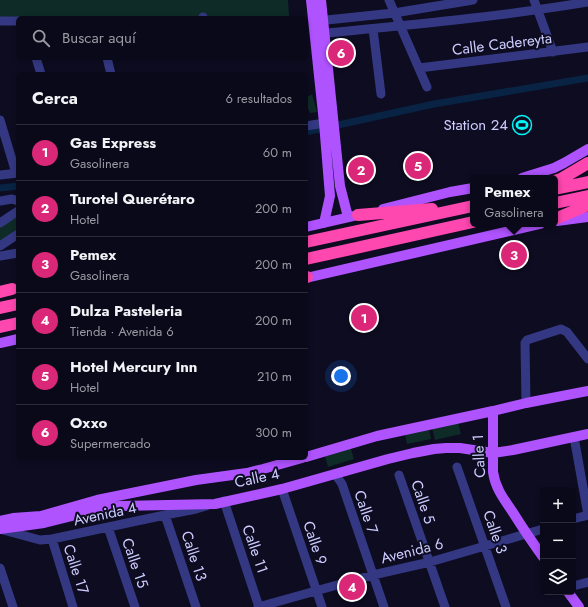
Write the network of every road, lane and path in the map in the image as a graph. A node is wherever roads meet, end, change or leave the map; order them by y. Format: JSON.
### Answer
{"nodes":[{"id":1,"x":311,"y":0,"type":"edge"},
{"id":2,"x":321,"y":0,"type":"edge"},
{"id":3,"x":389,"y":0,"type":"edge"},
{"id":4,"x":473,"y":0,"type":"edge"},
{"id":5,"x":534,"y":0,"type":"edge"},
{"id":6,"x":588,"y":2,"type":"edge"},
{"id":7,"x":538,"y":10,"type":"junction"},
{"id":8,"x":394,"y":13,"type":"junction"},
{"id":9,"x":16,"y":21,"type":"edge"},
{"id":10,"x":318,"y":21,"type":"junction"},
{"id":11,"x":0,"y":22,"type":"edge"},
{"id":12,"x":400,"y":26,"type":"junction"},
{"id":13,"x":373,"y":29,"type":"junction"},
{"id":14,"x":319,"y":34,"type":"junction"},
{"id":15,"x":588,"y":47,"type":"edge"},
{"id":16,"x":553,"y":52,"type":"junction"},
{"id":17,"x":37,"y":60,"type":"edge"},
{"id":18,"x":108,"y":60,"type":"edge"},
{"id":19,"x":419,"y":68,"type":"junction"},
{"id":20,"x":40,"y":72,"type":"edge"},
{"id":21,"x":110,"y":72,"type":"edge"},
{"id":22,"x":427,"y":87,"type":"dead end"},
{"id":23,"x":381,"y":94,"type":"dead end"},
{"id":24,"x":0,"y":120,"type":"edge"},
{"id":25,"x":329,"y":122,"type":"junction"},
{"id":26,"x":308,"y":126,"type":"edge"},
{"id":27,"x":588,"y":149,"type":"edge"},
{"id":28,"x":588,"y":163,"type":"edge"},
{"id":29,"x":16,"y":170,"type":"edge"},
{"id":30,"x":16,"y":173,"type":"edge"},
{"id":31,"x":0,"y":175,"type":"edge"},
{"id":32,"x":532,"y":175,"type":"edge"},
{"id":33,"x":558,"y":180,"type":"edge"},
{"id":34,"x":588,"y":182,"type":"edge"},
{"id":35,"x":558,"y":188,"type":"edge"},
{"id":36,"x":470,"y":189,"type":"edge"},
{"id":37,"x":588,"y":196,"type":"edge"},
{"id":38,"x":16,"y":200,"type":"edge"},
{"id":39,"x":0,"y":201,"type":"edge"},
{"id":40,"x":558,"y":202,"type":"edge"},
{"id":41,"x":588,"y":205,"type":"edge"},
{"id":42,"x":470,"y":206,"type":"edge"},
{"id":43,"x":470,"y":207,"type":"edge"},
{"id":44,"x":16,"y":212,"type":"edge"},
{"id":45,"x":353,"y":216,"type":"junction"},
{"id":46,"x":588,"y":217,"type":"edge"},
{"id":47,"x":558,"y":219,"type":"edge"},
{"id":48,"x":573,"y":219,"type":"junction"},
{"id":49,"x":558,"y":220,"type":"edge"},
{"id":50,"x":588,"y":221,"type":"edge"},
{"id":51,"x":0,"y":223,"type":"edge"},
{"id":52,"x":324,"y":223,"type":"junction"},
{"id":53,"x":470,"y":223,"type":"edge"},
{"id":54,"x":308,"y":227,"type":"edge"},
{"id":55,"x":527,"y":227,"type":"edge"},
{"id":56,"x":16,"y":235,"type":"edge"},
{"id":57,"x":308,"y":242,"type":"edge"},
{"id":58,"x":0,"y":246,"type":"edge"},
{"id":59,"x":16,"y":252,"type":"edge"},
{"id":60,"x":0,"y":256,"type":"edge"},
{"id":61,"x":308,"y":259,"type":"edge"},
{"id":62,"x":308,"y":278,"type":"edge"},
{"id":63,"x":15,"y":288,"type":"edge"},
{"id":64,"x":0,"y":292,"type":"edge"},
{"id":65,"x":16,"y":304,"type":"edge"},
{"id":66,"x":0,"y":308,"type":"edge"},
{"id":67,"x":16,"y":323,"type":"edge"},
{"id":68,"x":0,"y":327,"type":"edge"},
{"id":69,"x":16,"y":339,"type":"edge"},
{"id":70,"x":0,"y":343,"type":"edge"},
{"id":71,"x":588,"y":359,"type":"edge"},
{"id":72,"x":588,"y":390,"type":"edge"},
{"id":73,"x":526,"y":403,"type":"junction"},
{"id":74,"x":493,"y":411,"type":"junction"},
{"id":75,"x":588,"y":434,"type":"edge"},
{"id":76,"x":574,"y":437,"type":"junction"},
{"id":77,"x":493,"y":452,"type":"junction"},
{"id":78,"x":308,"y":456,"type":"edge"},
{"id":79,"x":295,"y":460,"type":"edge"},
{"id":80,"x":457,"y":466,"type":"dead end"},
{"id":81,"x":335,"y":474,"type":"junction"},
{"id":82,"x":399,"y":475,"type":"dead end"},
{"id":83,"x":282,"y":489,"type":"junction"},
{"id":84,"x":219,"y":502,"type":"junction"},
{"id":85,"x":165,"y":515,"type":"junction"},
{"id":86,"x":588,"y":515,"type":"edge"},
{"id":87,"x":576,"y":519,"type":"edge"},
{"id":88,"x":0,"y":521,"type":"edge"},
{"id":89,"x":108,"y":527,"type":"junction"},
{"id":90,"x":0,"y":529,"type":"edge"},
{"id":91,"x":540,"y":530,"type":"edge"},
{"id":92,"x":526,"y":534,"type":"junction"},
{"id":93,"x":52,"y":539,"type":"junction"},
{"id":94,"x":485,"y":546,"type":"junction"},
{"id":95,"x":540,"y":553,"type":"edge"},
{"id":96,"x":430,"y":562,"type":"junction"},
{"id":97,"x":0,"y":568,"type":"edge"},
{"id":98,"x":374,"y":576,"type":"junction"},
{"id":99,"x":588,"y":582,"type":"edge"},
{"id":100,"x":576,"y":585,"type":"edge"},
{"id":101,"x":317,"y":591,"type":"junction"},
{"id":102,"x":570,"y":595,"type":"edge"},
{"id":103,"x":14,"y":607,"type":"edge"},
{"id":104,"x":73,"y":607,"type":"edge"},
{"id":105,"x":135,"y":607,"type":"edge"},
{"id":106,"x":196,"y":607,"type":"edge"},
{"id":107,"x":259,"y":607,"type":"edge"},
{"id":108,"x":322,"y":607,"type":"edge"},
{"id":109,"x":384,"y":607,"type":"edge"},
{"id":110,"x":445,"y":607,"type":"edge"},
{"id":111,"x":506,"y":607,"type":"edge"},
{"id":112,"x":579,"y":607,"type":"edge"}],
"edges":[{"from":1,"to":10,"type":"main road"},
{"from":2,"to":10,"type":"main road"},
{"from":3,"to":8,"type":"street"},
{"from":4,"to":8,"type":"street"},
{"from":5,"to":7,"type":"street"},
{"from":6,"to":7,"type":"street"},
{"from":7,"to":12,"type":"street"},
{"from":7,"to":16,"type":"street"},
{"from":8,"to":10,"type":"street"},
{"from":8,"to":12,"type":"street"},
{"from":9,"to":11,"type":"street"},
{"from":10,"to":14,"type":"main road"},
{"from":12,"to":13,"type":"street"},
{"from":12,"to":19,"type":"street"},
{"from":13,"to":14,"type":"street"},
{"from":13,"to":23,"type":"street"},
{"from":14,"to":25,"type":"main road"},
{"from":15,"to":16,"type":"street","name":"Calle Cadereyta"},
{"from":16,"to":19,"type":"street","name":"Calle Cadereyta"},
{"from":17,"to":20,"type":"street"},
{"from":18,"to":21,"type":"street"},
{"from":19,"to":22,"type":"street"},
{"from":24,"to":29,"type":"street"},
{"from":25,"to":26,"type":"street"},
{"from":25,"to":45,"type":"main road"},
{"from":25,"to":52,"type":"main road"},
{"from":27,"to":32,"type":"main road"},
{"from":28,"to":33,"type":"highway"},
{"from":30,"to":31,"type":"street"},
{"from":34,"to":35,"type":"highway"},
{"from":36,"to":45,"type":"main road"},
{"from":37,"to":40,"type":"highway"},
{"from":38,"to":39,"type":"street"},
{"from":41,"to":47,"type":"highway"},
{"from":42,"to":45,"type":"highway"},
{"from":43,"to":57,"type":"highway"},
{"from":44,"to":51,"type":"street"},
{"from":45,"to":52,"type":"main road"},
{"from":46,"to":48,"type":"main road"},
{"from":48,"to":49,"type":"main road"},
{"from":48,"to":50,"type":"street"},
{"from":52,"to":54,"type":"main road"},
{"from":53,"to":61,"type":"highway"},
{"from":55,"to":62,"type":"main road"},
{"from":56,"to":58,"type":"street"},
{"from":59,"to":60,"type":"street"},
{"from":63,"to":64,"type":"highway"},
{"from":65,"to":66,"type":"highway"},
{"from":67,"to":68,"type":"highway"},
{"from":69,"to":70,"type":"main road"},
{"from":71,"to":73,"type":"street"},
{"from":72,"to":73,"type":"main road"},
{"from":73,"to":74,"type":"main road"},
{"from":74,"to":77,"type":"main road","name":"Calle 1"},
{"from":74,"to":78,"type":"main road"},
{"from":75,"to":76,"type":"main road","name":"Calle 4"},
{"from":76,"to":77,"type":"main road","name":"Calle 4"},
{"from":76,"to":86,"type":"street"},
{"from":77,"to":81,"type":"main road","name":"Calle 4"},
{"from":77,"to":92,"type":"main road","name":"Calle 1"},
{"from":79,"to":88,"type":"main road","name":"Calle 4"},
{"from":80,"to":94,"type":"street","name":"Calle 3"},
{"from":81,"to":83,"type":"main road","name":"Calle 4"},
{"from":81,"to":98,"type":"street","name":"Calle 7"},
{"from":82,"to":96,"type":"street","name":"Calle 5"},
{"from":83,"to":84,"type":"main road","name":"Calle 4"},
{"from":83,"to":101,"type":"street","name":"Calle 9"},
{"from":84,"to":85,"type":"street","name":"Avenida 4"},
{"from":84,"to":90,"type":"main road","name":"Calle 4"},
{"from":84,"to":107,"type":"street","name":"Calle 11"},
{"from":85,"to":89,"type":"street","name":"Avenida 4"},
{"from":85,"to":106,"type":"street","name":"Calle 13"},
{"from":86,"to":87,"type":"street"},
{"from":89,"to":93,"type":"street","name":"Avenida 4"},
{"from":89,"to":105,"type":"street","name":"Calle 15"},
{"from":90,"to":93,"type":"street","name":"Avenida 4"},
{"from":91,"to":92,"type":"street","name":"Avenida 6"},
{"from":92,"to":94,"type":"street","name":"Avenida 6"},
{"from":92,"to":95,"type":"main road","name":"Calle 1"},
{"from":93,"to":104,"type":"street","name":"Calle 17"},
{"from":94,"to":96,"type":"street","name":"Avenida 6"},
{"from":94,"to":111,"type":"street","name":"Calle 3"},
{"from":96,"to":98,"type":"street","name":"Avenida 6"},
{"from":96,"to":110,"type":"street","name":"Calle 5"},
{"from":97,"to":103,"type":"street"},
{"from":98,"to":101,"type":"street","name":"Avenida 6"},
{"from":98,"to":109,"type":"street","name":"Calle 7"},
{"from":99,"to":100,"type":"street"},
{"from":101,"to":107,"type":"street","name":"Avenida 6"},
{"from":101,"to":108,"type":"street","name":"Calle 9"},
{"from":102,"to":112,"type":"main road"}]}
